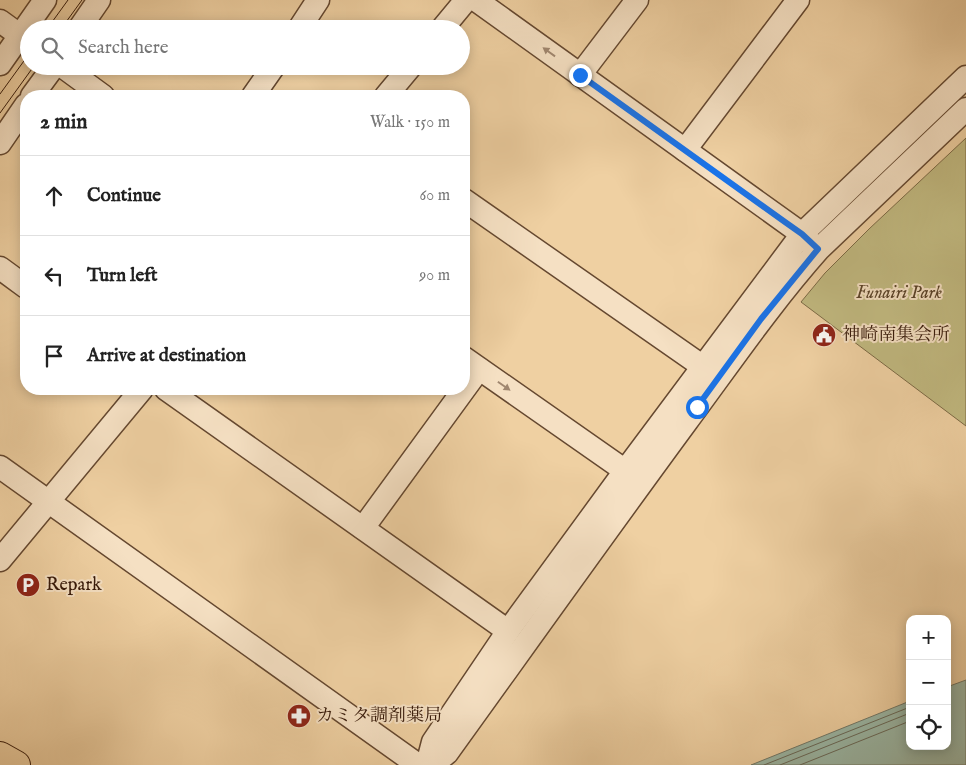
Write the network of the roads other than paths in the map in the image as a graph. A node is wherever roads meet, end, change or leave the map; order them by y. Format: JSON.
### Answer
{"nodes":[{"id":1,"x":46,"y":0,"type":"edge"},
{"id":2,"x":99,"y":0,"type":"edge"},
{"id":3,"x":318,"y":0,"type":"edge"},
{"id":4,"x":466,"y":0,"type":"edge"},
{"id":5,"x":476,"y":0,"type":"edge"},
{"id":6,"x":637,"y":0,"type":"edge"},
{"id":7,"x":798,"y":0,"type":"edge"},
{"id":8,"x":35,"y":20,"type":"edge"},
{"id":9,"x":85,"y":20,"type":"edge"},
{"id":10,"x":305,"y":20,"type":"edge"},
{"id":11,"x":449,"y":20,"type":"edge"},
{"id":12,"x":0,"y":21,"type":"edge"},
{"id":13,"x":20,"y":35,"type":"edge"},
{"id":14,"x":20,"y":44,"type":"edge"},
{"id":15,"x":0,"y":64,"type":"edge"},
{"id":16,"x":47,"y":75,"type":"edge"},
{"id":17,"x":74,"y":75,"type":"edge"},
{"id":18,"x":268,"y":75,"type":"edge"},
{"id":19,"x":404,"y":75,"type":"edge"},
{"id":20,"x":580,"y":75,"type":"junction"},
{"id":21,"x":966,"y":77,"type":"edge"},
{"id":22,"x":36,"y":90,"type":"edge"},
{"id":23,"x":94,"y":90,"type":"edge"},
{"id":24,"x":257,"y":90,"type":"edge"},
{"id":25,"x":391,"y":90,"type":"edge"},
{"id":26,"x":966,"y":109,"type":"edge"},
{"id":27,"x":20,"y":114,"type":"edge"},
{"id":28,"x":0,"y":143,"type":"edge"},
{"id":29,"x":686,"y":150,"type":"junction"},
{"id":30,"x":470,"y":204,"type":"edge"},
{"id":31,"x":802,"y":234,"type":"junction"},
{"id":32,"x":818,"y":249,"type":"junction"},
{"id":33,"x":0,"y":268,"type":"edge"},
{"id":34,"x":20,"y":283,"type":"edge"},
{"id":35,"x":471,"y":363,"type":"edge"},
{"id":36,"x":702,"y":366,"type":"junction"},
{"id":37,"x":137,"y":395,"type":"edge"},
{"id":38,"x":175,"y":395,"type":"edge"},
{"id":39,"x":450,"y":395,"type":"edge"},
{"id":40,"x":0,"y":468,"type":"edge"},
{"id":41,"x":633,"y":476,"type":"junction"},
{"id":42,"x":48,"y":502,"type":"junction"},
{"id":43,"x":363,"y":528,"type":"junction"},
{"id":44,"x":0,"y":560,"type":"edge"},
{"id":45,"x":508,"y":631,"type":"junction"},
{"id":46,"x":0,"y":756,"type":"edge"},
{"id":47,"x":16,"y":765,"type":"edge"},
{"id":48,"x":418,"y":765,"type":"edge"},
{"id":49,"x":426,"y":765,"type":"edge"},
{"id":50,"x":432,"y":765,"type":"edge"}],
"edges":[{"from":1,"to":8,"type":"street"},
{"from":2,"to":9,"type":"street"},
{"from":3,"to":10,"type":"street"},
{"from":4,"to":11,"type":"street"},
{"from":20,"to":5,"type":"street","one_way":true},
{"from":6,"to":20,"type":"street"},
{"from":7,"to":29,"type":"street"},
{"from":12,"to":13,"type":"street"},
{"from":14,"to":15,"type":"street"},
{"from":16,"to":22,"type":"street"},
{"from":17,"to":23,"type":"street"},
{"from":18,"to":24,"type":"street"},
{"from":19,"to":25,"type":"street"},
{"from":20,"to":29,"type":"street"},
{"from":21,"to":31,"type":"street"},
{"from":26,"to":32,"type":"street"},
{"from":27,"to":28,"type":"street"},
{"from":29,"to":31,"type":"street"},
{"from":30,"to":36,"type":"street"},
{"from":31,"to":32,"type":"street"},
{"from":31,"to":36,"type":"street"},
{"from":32,"to":41,"type":"street"},
{"from":33,"to":34,"type":"street"},
{"from":35,"to":41,"type":"street","one_way":true},
{"from":36,"to":41,"type":"street"},
{"from":37,"to":42,"type":"street"},
{"from":38,"to":43,"type":"street"},
{"from":39,"to":43,"type":"street"},
{"from":40,"to":42,"type":"street"},
{"from":41,"to":45,"type":"street"},
{"from":41,"to":50,"type":"street"},
{"from":42,"to":44,"type":"street"},
{"from":42,"to":48,"type":"street"},
{"from":43,"to":45,"type":"street"},
{"from":45,"to":49,"type":"street"},
{"from":46,"to":47,"type":"highway"}]}
